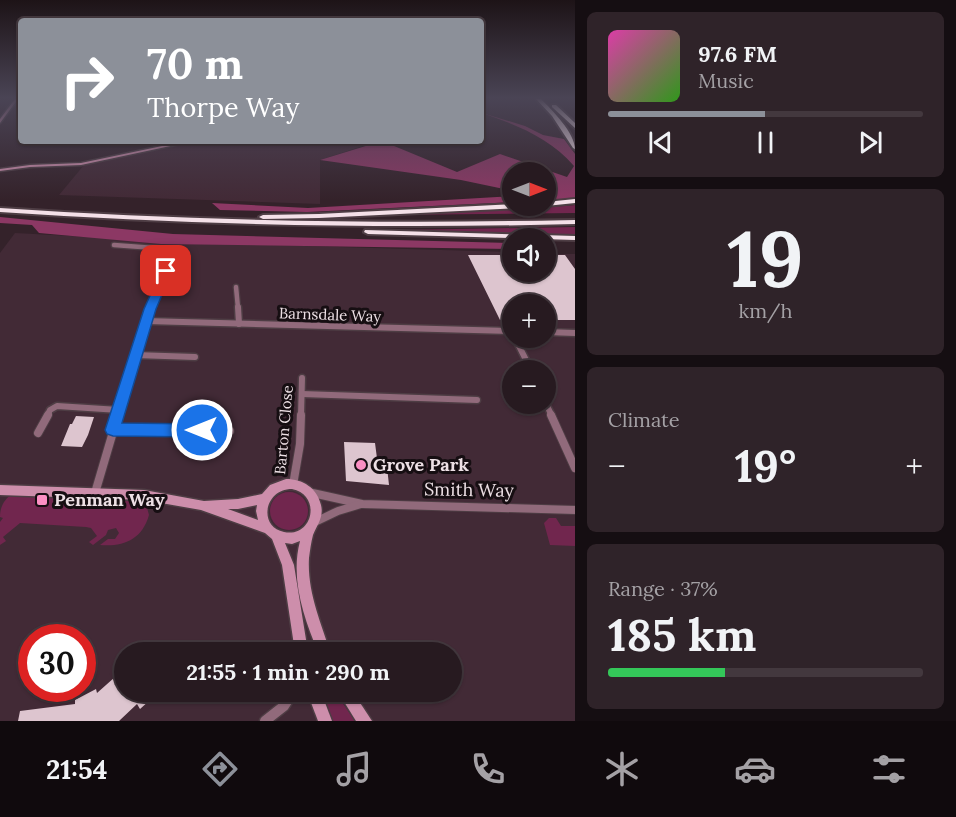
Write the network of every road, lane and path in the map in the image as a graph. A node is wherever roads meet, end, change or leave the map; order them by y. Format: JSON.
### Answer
{"nodes":[{"id":1,"x":566,"y":133,"type":"edge"},
{"id":2,"x":178,"y":144,"type":"edge"},
{"id":3,"x":575,"y":147,"type":"edge"},
{"id":4,"x":0,"y":170,"type":"edge"},
{"id":5,"x":575,"y":201,"type":"edge"},
{"id":6,"x":556,"y":203,"type":"edge"},
{"id":7,"x":3,"y":207,"type":"edge"},
{"id":8,"x":502,"y":207,"type":"edge"},
{"id":9,"x":575,"y":216,"type":"edge"},
{"id":10,"x":251,"y":220,"type":"junction"},
{"id":11,"x":575,"y":222,"type":"edge"},
{"id":12,"x":575,"y":238,"type":"edge"},
{"id":13,"x":114,"y":245,"type":"dead end"},
{"id":14,"x":236,"y":287,"type":"dead end"},
{"id":15,"x":146,"y":321,"type":"junction"},
{"id":16,"x":239,"y":324,"type":"junction"},
{"id":17,"x":502,"y":331,"type":"edge"},
{"id":18,"x":556,"y":332,"type":"edge"},
{"id":19,"x":575,"y":333,"type":"edge"},
{"id":20,"x":135,"y":355,"type":"junction"},
{"id":21,"x":195,"y":357,"type":"dead end"},
{"id":22,"x":302,"y":378,"type":"dead end"},
{"id":23,"x":302,"y":394,"type":"junction"},
{"id":24,"x":477,"y":400,"type":"dead end"},
{"id":25,"x":119,"y":410,"type":"junction"},
{"id":26,"x":551,"y":414,"type":"edge"},
{"id":27,"x":113,"y":430,"type":"junction"},
{"id":28,"x":230,"y":431,"type":"dead end"},
{"id":29,"x":38,"y":433,"type":"dead end"},
{"id":30,"x":575,"y":468,"type":"edge"},
{"id":31,"x":293,"y":485,"type":"junction"},
{"id":32,"x":0,"y":490,"type":"edge"},
{"id":33,"x":95,"y":492,"type":"junction"},
{"id":34,"x":308,"y":492,"type":"junction"},
{"id":35,"x":265,"y":498,"type":"junction"},
{"id":36,"x":362,"y":504,"type":"junction"},
{"id":37,"x":201,"y":505,"type":"junction"},
{"id":38,"x":575,"y":510,"type":"edge"},
{"id":39,"x":312,"y":526,"type":"junction"},
{"id":40,"x":273,"y":532,"type":"junction"},
{"id":41,"x":300,"y":642,"type":"edge"},
{"id":42,"x":320,"y":642,"type":"edge"},
{"id":43,"x":287,"y":702,"type":"edge"},
{"id":44,"x":318,"y":702,"type":"edge"},
{"id":45,"x":352,"y":702,"type":"edge"},
{"id":46,"x":266,"y":721,"type":"edge"},
{"id":47,"x":325,"y":721,"type":"edge"},
{"id":48,"x":366,"y":721,"type":"edge"}],
"edges":[{"from":1,"to":3,"type":"highway"},
{"from":2,"to":4,"type":"street"},
{"from":5,"to":6,"type":"highway"},
{"from":7,"to":10,"type":"highway"},
{"from":8,"to":10,"type":"highway"},
{"from":9,"to":10,"type":"highway"},
{"from":10,"to":11,"type":"highway"},
{"from":10,"to":12,"type":"highway"},
{"from":13,"to":15,"type":"street"},
{"from":14,"to":16,"type":"street"},
{"from":15,"to":16,"type":"street","name":"Barnsdale Way"},
{"from":15,"to":20,"type":"street"},
{"from":16,"to":17,"type":"street","name":"Barnsdale Way"},
{"from":18,"to":19,"type":"street"},
{"from":20,"to":21,"type":"street"},
{"from":20,"to":25,"type":"street"},
{"from":22,"to":23,"type":"street","name":"Barton Close"},
{"from":23,"to":24,"type":"street"},
{"from":23,"to":31,"type":"street","name":"Barton Close"},
{"from":25,"to":27,"type":"street"},
{"from":25,"to":29,"type":"street"},
{"from":26,"to":30,"type":"street"},
{"from":27,"to":28,"type":"street"},
{"from":27,"to":33,"type":"street"},
{"from":31,"to":34,"type":"street"},
{"from":31,"to":35,"type":"street"},
{"from":32,"to":33,"type":"street"},
{"from":33,"to":37,"type":"street"},
{"from":34,"to":36,"type":"street","name":"Smith Way"},
{"from":34,"to":39,"type":"street"},
{"from":35,"to":37,"type":"street"},
{"from":35,"to":40,"type":"street"},
{"from":36,"to":38,"type":"street","name":"Smith Way"},
{"from":36,"to":39,"type":"street","name":"Smith Way"},
{"from":37,"to":40,"type":"street"},
{"from":39,"to":40,"type":"street"},
{"from":39,"to":42,"type":"street"},
{"from":40,"to":41,"type":"street"},
{"from":43,"to":46,"type":"street"},
{"from":44,"to":47,"type":"street"},
{"from":45,"to":48,"type":"street"}]}
